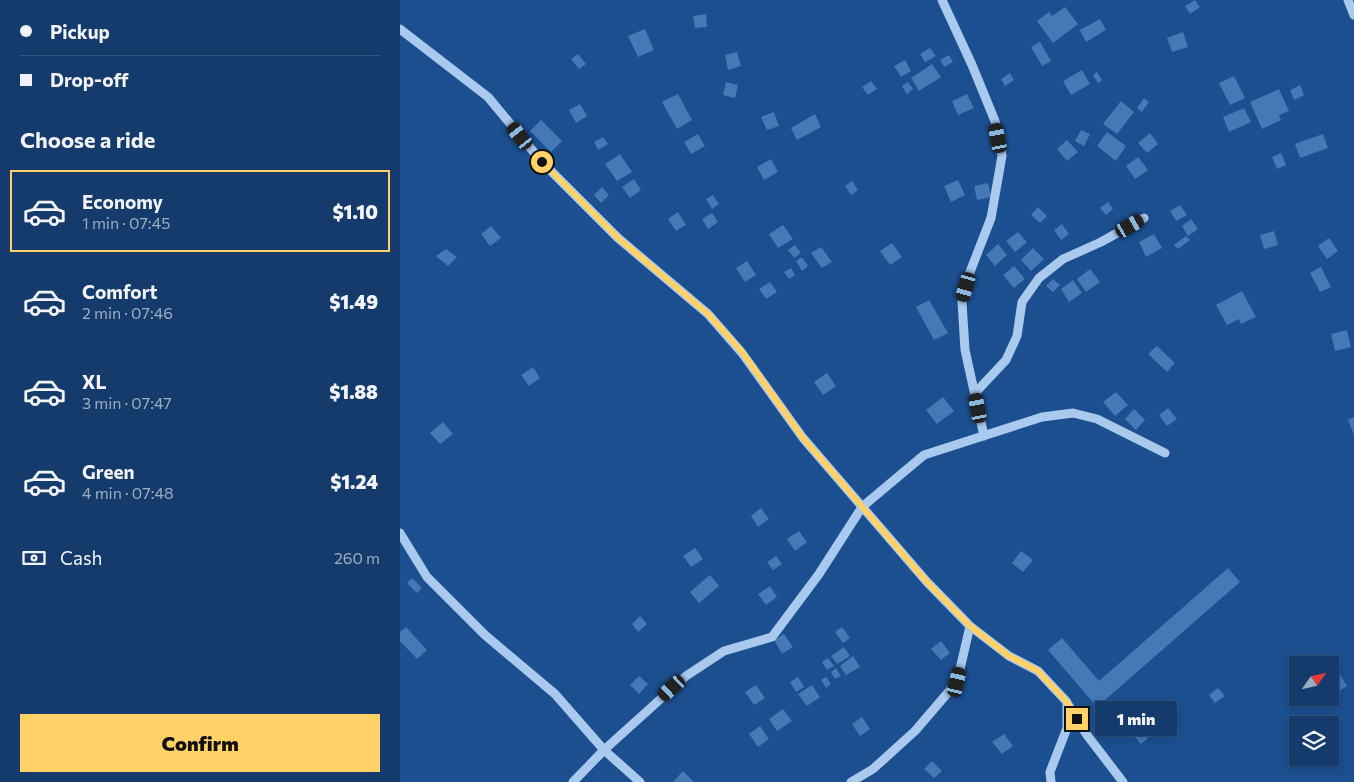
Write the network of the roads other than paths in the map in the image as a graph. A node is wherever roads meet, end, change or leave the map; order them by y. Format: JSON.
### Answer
{"nodes":[{"id":1,"x":942,"y":0,"type":"edge"},
{"id":2,"x":1348,"y":0,"type":"edge"},
{"id":3,"x":1354,"y":15,"type":"edge"},
{"id":4,"x":400,"y":29,"type":"edge"},
{"id":5,"x":1144,"y":218,"type":"dead end"},
{"id":6,"x":975,"y":393,"type":"junction"},
{"id":7,"x":984,"y":436,"type":"junction"},
{"id":8,"x":1165,"y":453,"type":"dead end"},
{"id":9,"x":862,"y":507,"type":"junction"},
{"id":10,"x":400,"y":533,"type":"edge"},
{"id":11,"x":970,"y":626,"type":"junction"},
{"id":12,"x":1067,"y":702,"type":"junction"},
{"id":13,"x":604,"y":750,"type":"junction"},
{"id":14,"x":573,"y":782,"type":"edge"},
{"id":15,"x":640,"y":782,"type":"edge"},
{"id":16,"x":851,"y":782,"type":"edge"},
{"id":17,"x":1051,"y":782,"type":"edge"},
{"id":18,"x":1123,"y":782,"type":"edge"}],
"edges":[{"from":1,"to":6,"type":"street"},
{"from":2,"to":3,"type":"street"},
{"from":4,"to":9,"type":"street"},
{"from":5,"to":6,"type":"street"},
{"from":6,"to":7,"type":"street"},
{"from":7,"to":8,"type":"street"},
{"from":7,"to":9,"type":"street"},
{"from":9,"to":11,"type":"street"},
{"from":9,"to":13,"type":"street"},
{"from":10,"to":13,"type":"street"},
{"from":11,"to":12,"type":"street"},
{"from":11,"to":16,"type":"street"},
{"from":12,"to":17,"type":"street"},
{"from":12,"to":18,"type":"street"},
{"from":13,"to":14,"type":"street"},
{"from":13,"to":15,"type":"street"}]}
